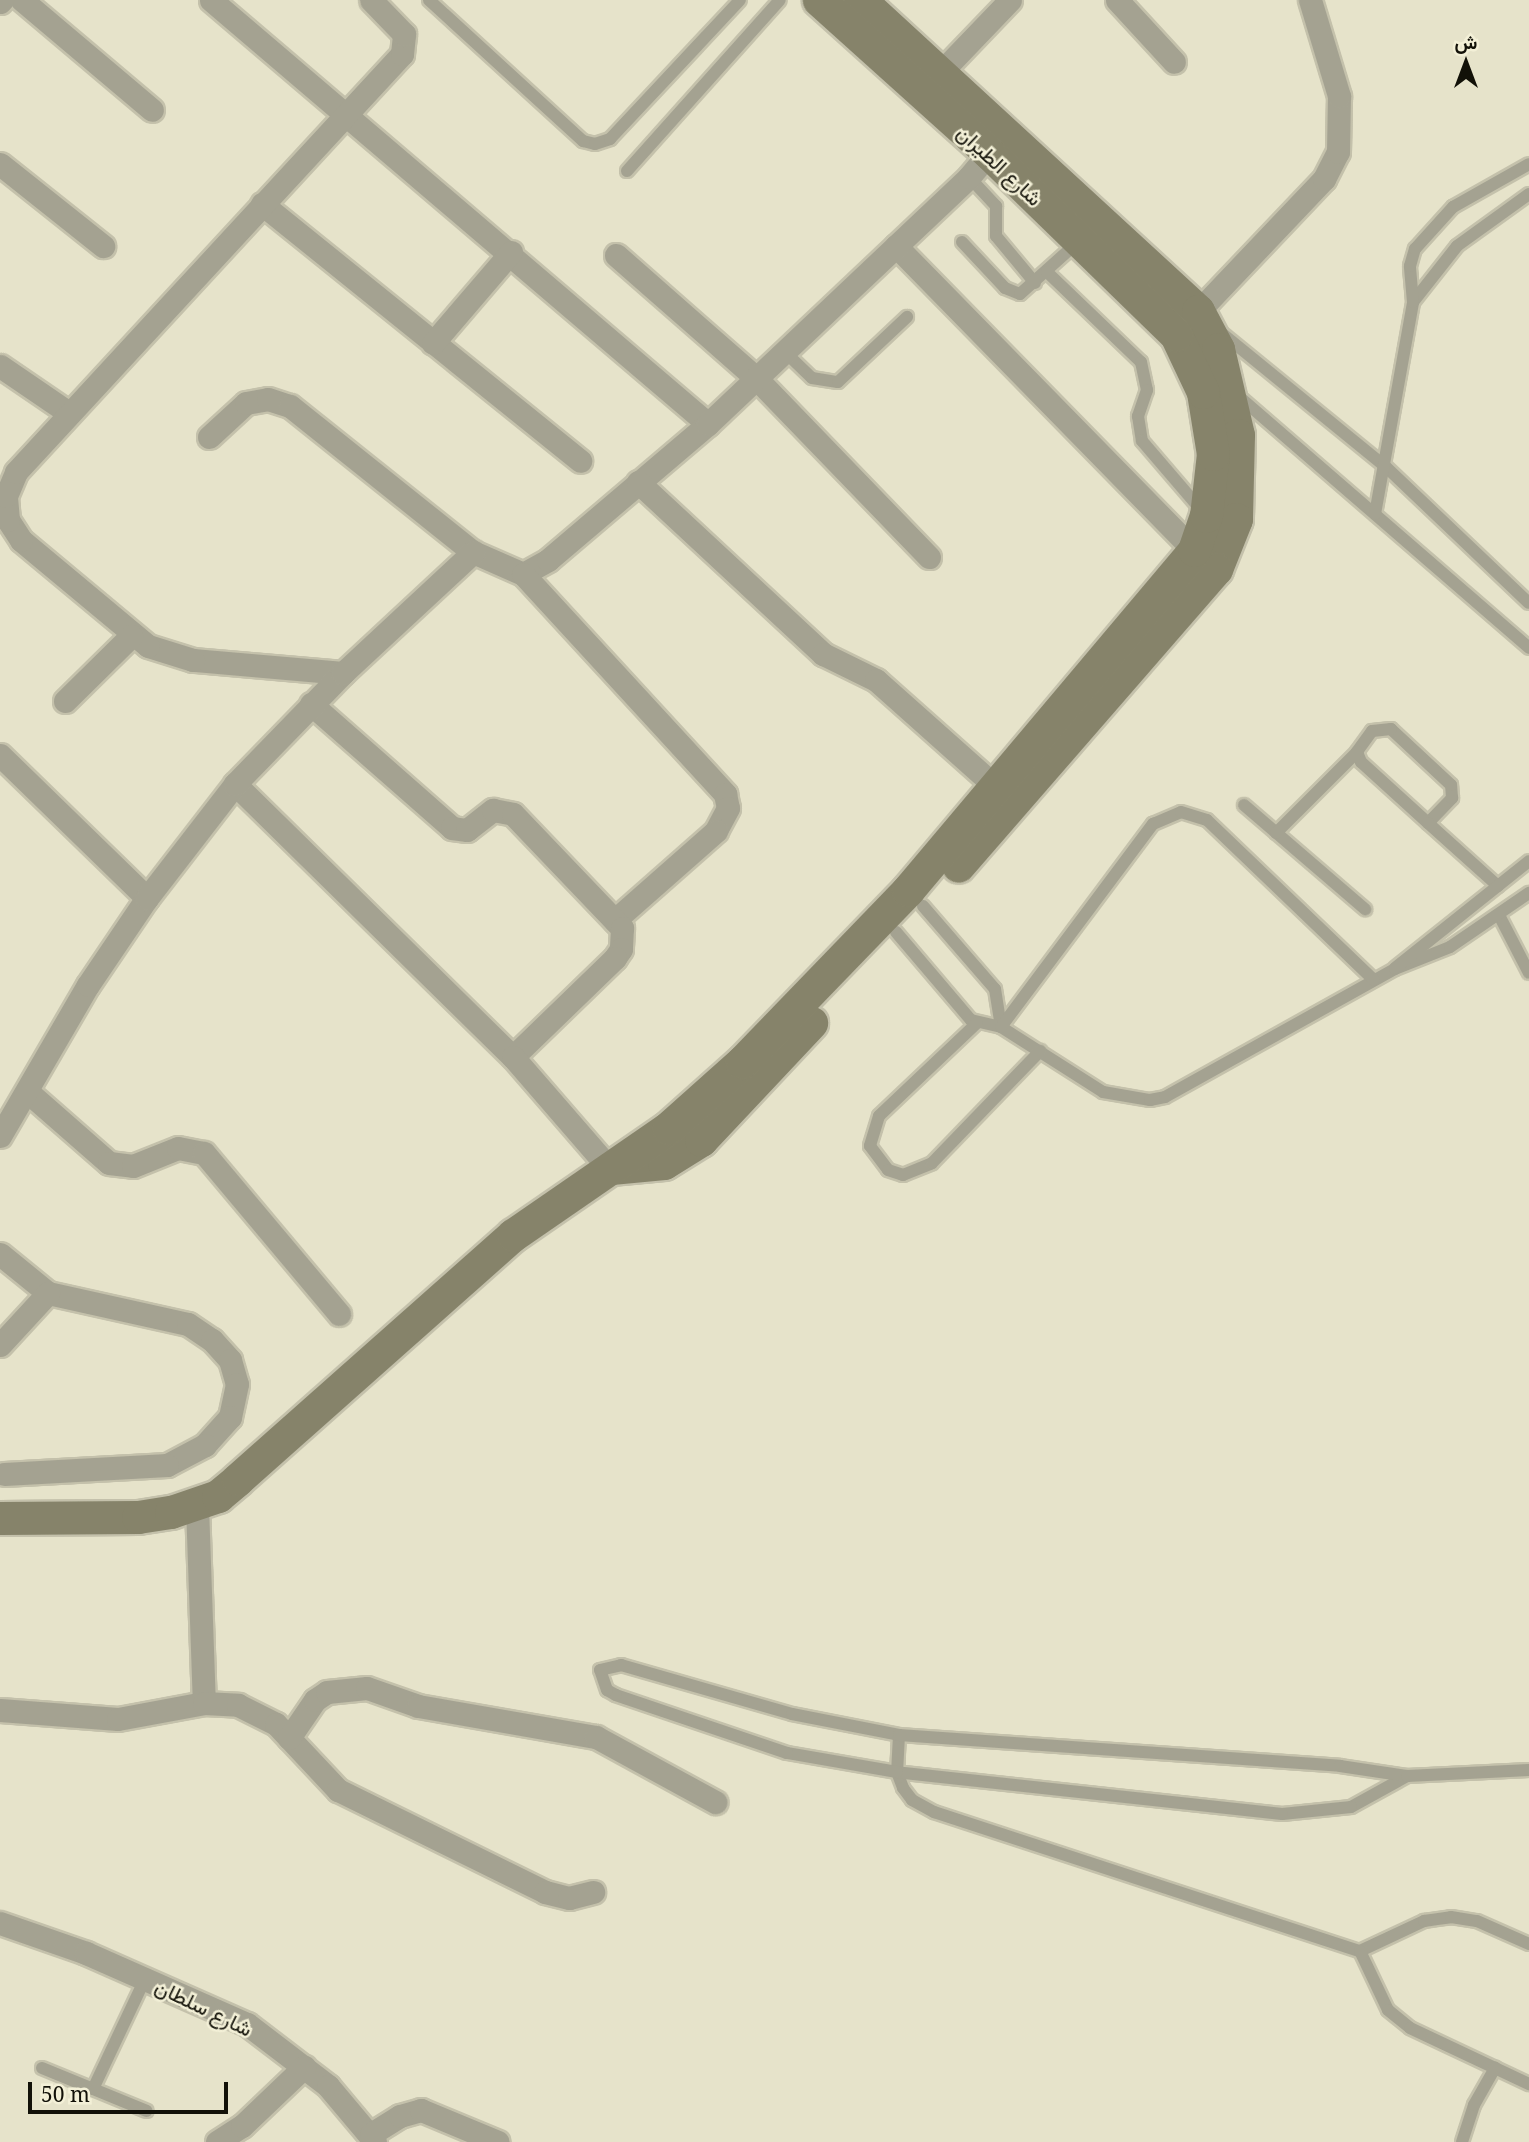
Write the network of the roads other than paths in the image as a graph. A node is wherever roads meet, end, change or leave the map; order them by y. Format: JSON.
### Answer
{"nodes":[{"id":1,"x":22,"y":0,"type":"edge"},
{"id":2,"x":211,"y":0,"type":"edge"},
{"id":3,"x":371,"y":0,"type":"edge"},
{"id":4,"x":429,"y":0,"type":"edge"},
{"id":5,"x":740,"y":0,"type":"edge"},
{"id":6,"x":780,"y":0,"type":"edge"},
{"id":7,"x":819,"y":0,"type":"edge"},
{"id":8,"x":860,"y":0,"type":"edge"},
{"id":9,"x":1010,"y":0,"type":"edge"},
{"id":10,"x":1117,"y":0,"type":"edge"},
{"id":11,"x":1310,"y":0,"type":"edge"},
{"id":12,"x":1174,"y":62,"type":"dead end"},
{"id":13,"x":940,"y":73,"type":"junction"},
{"id":14,"x":152,"y":110,"type":"dead end"},
{"id":15,"x":346,"y":113,"type":"junction"},
{"id":16,"x":0,"y":164,"type":"edge"},
{"id":17,"x":1529,"y":164,"type":"edge"},
{"id":18,"x":979,"y":165,"type":"junction"},
{"id":19,"x":627,"y":171,"type":"dead end"},
{"id":20,"x":1529,"y":194,"type":"edge"},
{"id":21,"x":262,"y":204,"type":"junction"},
{"id":22,"x":1079,"y":240,"type":"junction"},
{"id":23,"x":962,"y":242,"type":"dead end"},
{"id":24,"x":103,"y":246,"type":"dead end"},
{"id":25,"x":896,"y":246,"type":"junction"},
{"id":26,"x":511,"y":251,"type":"junction"},
{"id":27,"x":617,"y":255,"type":"dead end"},
{"id":28,"x":1046,"y":272,"type":"junction"},
{"id":29,"x":1035,"y":283,"type":"junction"},
{"id":30,"x":1413,"y":302,"type":"junction"},
{"id":31,"x":1202,"y":316,"type":"junction"},
{"id":32,"x":907,"y":317,"type":"dead end"},
{"id":33,"x":1176,"y":335,"type":"junction"},
{"id":34,"x":433,"y":343,"type":"junction"},
{"id":35,"x":786,"y":353,"type":"junction"},
{"id":36,"x":0,"y":366,"type":"edge"},
{"id":37,"x":756,"y":378,"type":"junction"},
{"id":38,"x":1230,"y":390,"type":"junction"},
{"id":39,"x":69,"y":414,"type":"junction"},
{"id":40,"x":708,"y":424,"type":"junction"},
{"id":41,"x":209,"y":437,"type":"dead end"},
{"id":42,"x":580,"y":461,"type":"dead end"},
{"id":43,"x":1386,"y":467,"type":"junction"},
{"id":44,"x":638,"y":482,"type":"junction"},
{"id":45,"x":1375,"y":514,"type":"junction"},
{"id":46,"x":1206,"y":516,"type":"junction"},
{"id":47,"x":11,"y":543,"type":"edge"},
{"id":48,"x":1194,"y":550,"type":"junction"},
{"id":49,"x":473,"y":552,"type":"junction"},
{"id":50,"x":929,"y":557,"type":"dead end"},
{"id":51,"x":523,"y":574,"type":"junction"},
{"id":52,"x":1529,"y":603,"type":"edge"},
{"id":53,"x":1529,"y":629,"type":"edge"},
{"id":54,"x":131,"y":636,"type":"junction"},
{"id":55,"x":1519,"y":639,"type":"junction"},
{"id":56,"x":1529,"y":648,"type":"edge"},
{"id":57,"x":343,"y":673,"type":"junction"},
{"id":58,"x":65,"y":701,"type":"dead end"},
{"id":59,"x":311,"y":704,"type":"junction"},
{"id":60,"x":1357,"y":752,"type":"junction"},
{"id":61,"x":0,"y":755,"type":"edge"},
{"id":62,"x":235,"y":785,"type":"junction"},
{"id":63,"x":996,"y":787,"type":"junction"},
{"id":64,"x":1244,"y":805,"type":"dead end"},
{"id":65,"x":1428,"y":824,"type":"junction"},
{"id":66,"x":1276,"y":833,"type":"junction"},
{"id":67,"x":1529,"y":861,"type":"edge"},
{"id":68,"x":1498,"y":886,"type":"junction"},
{"id":69,"x":1529,"y":893,"type":"edge"},
{"id":70,"x":147,"y":898,"type":"junction"},
{"id":71,"x":916,"y":898,"type":"junction"},
{"id":72,"x":1365,"y":909,"type":"dead end"},
{"id":73,"x":1499,"y":915,"type":"junction"},
{"id":74,"x":615,"y":920,"type":"junction"},
{"id":75,"x":896,"y":932,"type":"junction"},
{"id":76,"x":1395,"y":969,"type":"junction"},
{"id":77,"x":1529,"y":973,"type":"edge"},
{"id":78,"x":1374,"y":980,"type":"junction"},
{"id":79,"x":977,"y":1023,"type":"junction"},
{"id":80,"x":1001,"y":1027,"type":"junction"},
{"id":81,"x":1040,"y":1051,"type":"junction"},
{"id":82,"x":513,"y":1057,"type":"junction"},
{"id":83,"x":29,"y":1093,"type":"junction"},
{"id":84,"x":0,"y":1136,"type":"edge"},
{"id":85,"x":609,"y":1168,"type":"junction"},
{"id":86,"x":0,"y":1254,"type":"edge"},
{"id":87,"x":48,"y":1293,"type":"junction"},
{"id":88,"x":339,"y":1314,"type":"dead end"},
{"id":89,"x":0,"y":1345,"type":"edge"},
{"id":90,"x":4,"y":1474,"type":"dead end"},
{"id":91,"x":197,"y":1506,"type":"junction"},
{"id":92,"x":0,"y":1518,"type":"edge"},
{"id":93,"x":204,"y":1703,"type":"junction"},
{"id":94,"x":0,"y":1710,"type":"edge"},
{"id":95,"x":899,"y":1735,"type":"junction"},
{"id":96,"x":289,"y":1738,"type":"junction"},
{"id":97,"x":1529,"y":1770,"type":"edge"},
{"id":98,"x":897,"y":1772,"type":"junction"},
{"id":99,"x":1407,"y":1776,"type":"junction"},
{"id":100,"x":715,"y":1802,"type":"dead end"},
{"id":101,"x":593,"y":1892,"type":"dead end"},
{"id":102,"x":0,"y":1923,"type":"edge"},
{"id":103,"x":1529,"y":1944,"type":"edge"},
{"id":104,"x":1360,"y":1951,"type":"junction"},
{"id":105,"x":145,"y":1979,"type":"junction"},
{"id":106,"x":304,"y":2067,"type":"junction"},
{"id":107,"x":42,"y":2068,"type":"dead end"},
{"id":108,"x":1495,"y":2068,"type":"junction"},
{"id":109,"x":1529,"y":2084,"type":"edge"},
{"id":110,"x":93,"y":2089,"type":"junction"},
{"id":111,"x":147,"y":2111,"type":"dead end"},
{"id":112,"x":373,"y":2138,"type":"edge"},
{"id":113,"x":218,"y":2142,"type":"edge"},
{"id":114,"x":498,"y":2142,"type":"edge"},
{"id":115,"x":1462,"y":2142,"type":"edge"}],
"edges":[{"from":1,"to":14,"type":"street"},
{"from":2,"to":15,"type":"street"},
{"from":3,"to":15,"type":"street"},
{"from":4,"to":5,"type":"lane"},
{"from":6,"to":19,"type":"lane"},
{"from":7,"to":18,"type":"street","name":"شارع الطيران"},
{"from":8,"to":13,"type":"street","name":"شارع الطيران"},
{"from":9,"to":13,"type":"street"},
{"from":10,"to":12,"type":"street"},
{"from":11,"to":31,"type":"street"},
{"from":13,"to":31,"type":"street","name":"شارع الطيران"},
{"from":15,"to":21,"type":"street"},
{"from":15,"to":26,"type":"street"},
{"from":16,"to":24,"type":"street"},
{"from":17,"to":30,"type":"lane"},
{"from":18,"to":22,"type":"street","name":"شارع الطيران"},
{"from":18,"to":25,"type":"street"},
{"from":18,"to":29,"type":"lane"},
{"from":20,"to":30,"type":"lane"},
{"from":21,"to":34,"type":"street"},
{"from":21,"to":39,"type":"street"},
{"from":22,"to":28,"type":"lane"},
{"from":22,"to":33,"type":"street","name":"شارع الطيران"},
{"from":23,"to":29,"type":"lane"},
{"from":25,"to":35,"type":"street"},
{"from":25,"to":48,"type":"street"},
{"from":26,"to":34,"type":"street"},
{"from":26,"to":40,"type":"street"},
{"from":27,"to":37,"type":"street"},
{"from":28,"to":29,"type":"lane"},
{"from":28,"to":46,"type":"lane"},
{"from":30,"to":43,"type":"lane"},
{"from":31,"to":33,"type":"street"},
{"from":31,"to":38,"type":"street"},
{"from":31,"to":43,"type":"lane"},
{"from":32,"to":35,"type":"lane"},
{"from":33,"to":46,"type":"street","name":"شارع الطيران"},
{"from":34,"to":42,"type":"street"},
{"from":35,"to":37,"type":"street"},
{"from":36,"to":39,"type":"street"},
{"from":37,"to":40,"type":"street"},
{"from":37,"to":50,"type":"street"},
{"from":38,"to":45,"type":"lane"},
{"from":38,"to":71,"type":"street"},
{"from":39,"to":47,"type":"street"},
{"from":40,"to":44,"type":"street"},
{"from":41,"to":49,"type":"street"},
{"from":43,"to":45,"type":"lane"},
{"from":43,"to":52,"type":"lane"},
{"from":44,"to":51,"type":"street"},
{"from":44,"to":63,"type":"street"},
{"from":45,"to":55,"type":"lane"},
{"from":46,"to":48,"type":"street","name":"شارع الطيران"},
{"from":47,"to":54,"type":"street"},
{"from":48,"to":63,"type":"street"},
{"from":49,"to":51,"type":"street"},
{"from":49,"to":57,"type":"street"},
{"from":51,"to":74,"type":"street"},
{"from":53,"to":55,"type":"lane"},
{"from":54,"to":57,"type":"street"},
{"from":54,"to":58,"type":"street"},
{"from":55,"to":56,"type":"lane"},
{"from":57,"to":59,"type":"street"},
{"from":59,"to":62,"type":"street"},
{"from":59,"to":74,"type":"street"},
{"from":60,"to":65,"type":"lane"},
{"from":60,"to":65,"type":"lane"},
{"from":60,"to":66,"type":"lane"},
{"from":61,"to":70,"type":"street"},
{"from":62,"to":70,"type":"street"},
{"from":62,"to":82,"type":"street"},
{"from":63,"to":71,"type":"street"},
{"from":64,"to":66,"type":"lane"},
{"from":65,"to":68,"type":"lane"},
{"from":66,"to":72,"type":"lane"},
{"from":67,"to":68,"type":"lane"},
{"from":68,"to":76,"type":"lane"},
{"from":69,"to":73,"type":"lane"},
{"from":70,"to":83,"type":"street"},
{"from":71,"to":75,"type":"street"},
{"from":71,"to":80,"type":"lane"},
{"from":71,"to":85,"type":"street"},
{"from":73,"to":76,"type":"lane"},
{"from":73,"to":77,"type":"lane"},
{"from":74,"to":82,"type":"street"},
{"from":75,"to":79,"type":"lane"},
{"from":75,"to":85,"type":"street"},
{"from":76,"to":78,"type":"lane"},
{"from":78,"to":80,"type":"lane"},
{"from":78,"to":81,"type":"lane"},
{"from":79,"to":80,"type":"lane"},
{"from":79,"to":81,"type":"lane"},
{"from":80,"to":81,"type":"lane"},
{"from":82,"to":85,"type":"street"},
{"from":83,"to":84,"type":"street"},
{"from":83,"to":88,"type":"street"},
{"from":85,"to":91,"type":"street"},
{"from":86,"to":87,"type":"street"},
{"from":87,"to":89,"type":"street"},
{"from":87,"to":90,"type":"street"},
{"from":91,"to":92,"type":"street"},
{"from":91,"to":93,"type":"street"},
{"from":93,"to":94,"type":"street"},
{"from":93,"to":96,"type":"street"},
{"from":95,"to":98,"type":"lane"},
{"from":95,"to":98,"type":"lane"},
{"from":95,"to":99,"type":"lane"},
{"from":96,"to":100,"type":"street"},
{"from":96,"to":101,"type":"street"},
{"from":97,"to":99,"type":"lane"},
{"from":98,"to":99,"type":"lane"},
{"from":98,"to":104,"type":"lane"},
{"from":102,"to":105,"type":"street","name":"شارع سلطان"},
{"from":103,"to":104,"type":"lane"},
{"from":104,"to":108,"type":"lane"},
{"from":105,"to":106,"type":"street","name":"شارع سلطان"},
{"from":105,"to":110,"type":"lane"},
{"from":106,"to":112,"type":"street","name":"شارع سلطان"},
{"from":106,"to":113,"type":"street"},
{"from":107,"to":110,"type":"lane"},
{"from":108,"to":109,"type":"lane"},
{"from":108,"to":115,"type":"lane"},
{"from":110,"to":111,"type":"lane"},
{"from":112,"to":114,"type":"street"}]}
